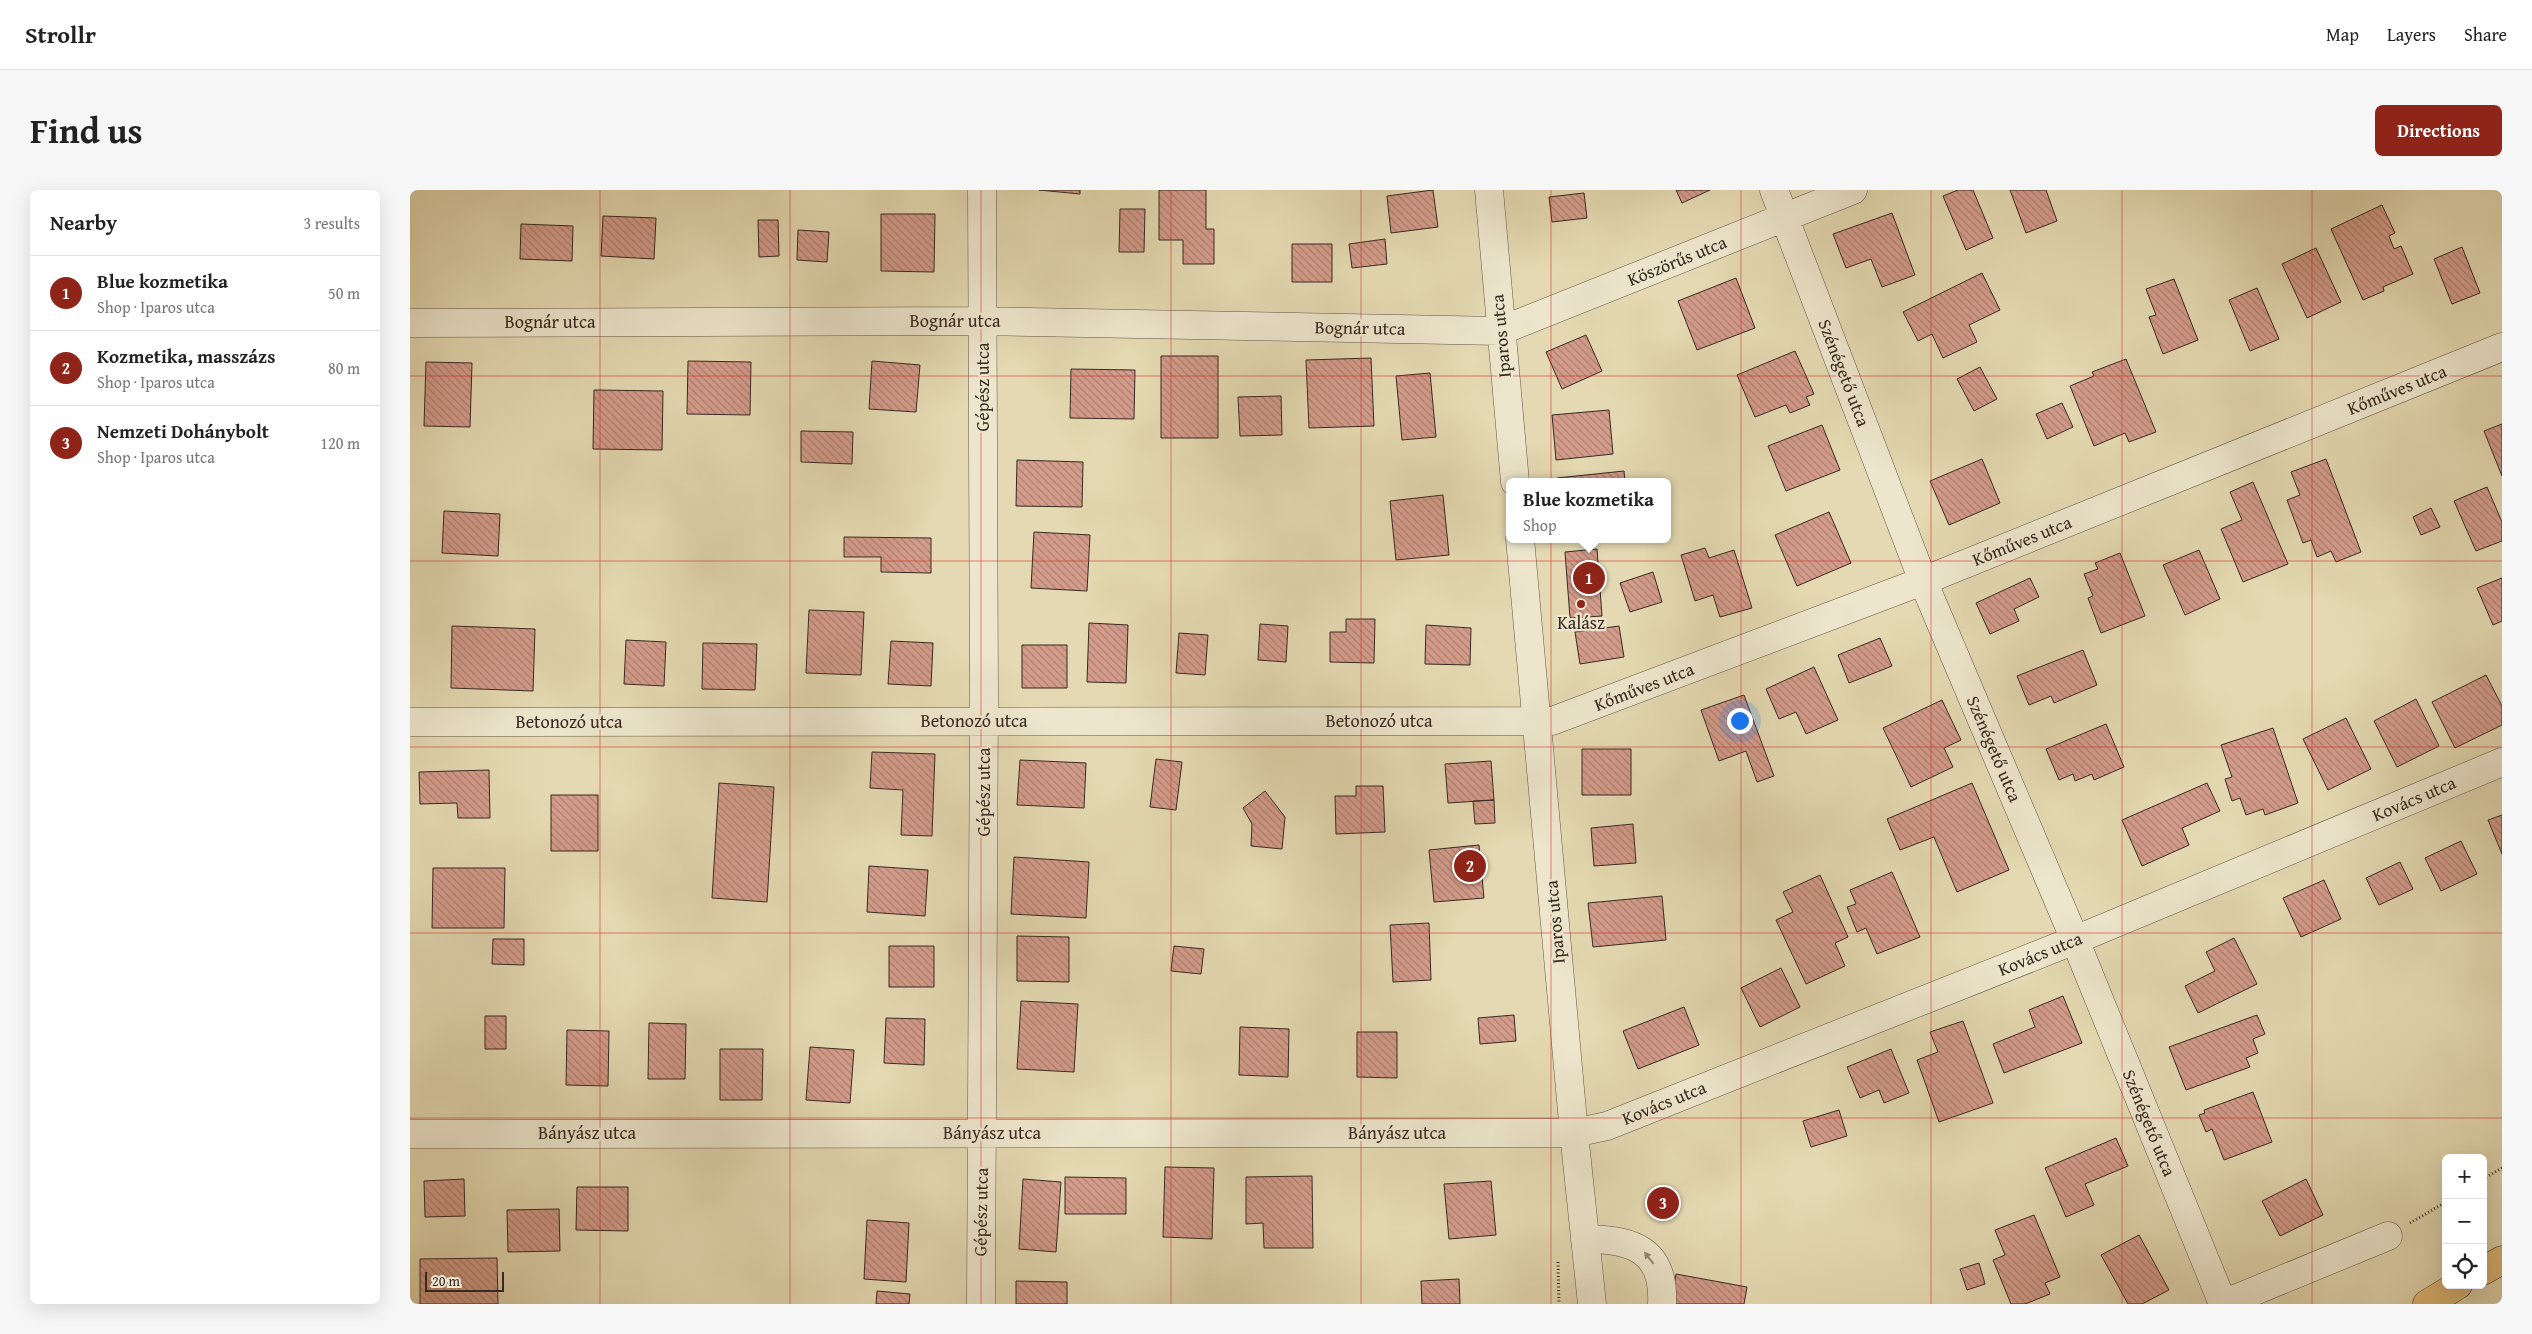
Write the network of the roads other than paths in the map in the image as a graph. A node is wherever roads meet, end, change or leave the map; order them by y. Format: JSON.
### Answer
{"nodes":[{"id":1,"x":982,"y":190,"type":"edge"},
{"id":2,"x":1489,"y":190,"type":"edge"},
{"id":3,"x":1774,"y":190,"type":"edge"},
{"id":4,"x":1853,"y":190,"type":"edge"},
{"id":5,"x":1786,"y":217,"type":"junction"},
{"id":6,"x":983,"y":321,"type":"junction"},
{"id":7,"x":410,"y":323,"type":"edge"},
{"id":8,"x":1500,"y":331,"type":"junction"},
{"id":9,"x":2502,"y":347,"type":"edge"},
{"id":10,"x":1515,"y":478,"type":"edge"},
{"id":11,"x":1520,"y":543,"type":"edge"},
{"id":12,"x":1923,"y":581,"type":"junction"},
{"id":13,"x":984,"y":721,"type":"junction"},
{"id":14,"x":1537,"y":721,"type":"junction"},
{"id":15,"x":410,"y":722,"type":"edge"},
{"id":16,"x":2502,"y":762,"type":"edge"},
{"id":17,"x":2074,"y":940,"type":"junction"},
{"id":18,"x":982,"y":1133,"type":"junction"},
{"id":19,"x":1574,"y":1133,"type":"junction"},
{"id":20,"x":410,"y":1134,"type":"edge"},
{"id":21,"x":2388,"y":1236,"type":"road end"},
{"id":22,"x":1585,"y":1239,"type":"junction"},
{"id":23,"x":2502,"y":1260,"type":"edge"},
{"id":24,"x":2487,"y":1268,"type":"edge"},
{"id":25,"x":2451,"y":1289,"type":"edge"},
{"id":26,"x":981,"y":1304,"type":"edge"},
{"id":27,"x":1592,"y":1304,"type":"edge"},
{"id":28,"x":1662,"y":1304,"type":"edge"},
{"id":29,"x":2223,"y":1304,"type":"edge"},
{"id":30,"x":2427,"y":1304,"type":"edge"}],
"edges":[{"from":1,"to":6,"type":"street","name":"Gépész utca"},
{"from":2,"to":8,"type":"street","name":"Iparos utca"},
{"from":3,"to":5,"type":"street","name":"Szénégető utca"},
{"from":4,"to":5,"type":"street","name":"Köszörűs utca"},
{"from":5,"to":8,"type":"street","name":"Köszörűs utca"},
{"from":5,"to":12,"type":"street","name":"Szénégető utca"},
{"from":6,"to":7,"type":"street","name":"Bognár utca"},
{"from":6,"to":8,"type":"street","name":"Bognár utca"},
{"from":6,"to":13,"type":"street","name":"Gépész utca"},
{"from":8,"to":10,"type":"street","name":"Iparos utca"},
{"from":9,"to":12,"type":"street","name":"Kőműves utca"},
{"from":11,"to":14,"type":"street","name":"Iparos utca"},
{"from":12,"to":14,"type":"street","name":"Kőműves utca"},
{"from":12,"to":17,"type":"street","name":"Szénégető utca"},
{"from":13,"to":14,"type":"street","name":"Betonozó utca"},
{"from":13,"to":15,"type":"street","name":"Betonozó utca"},
{"from":13,"to":18,"type":"street","name":"Gépész utca"},
{"from":14,"to":19,"type":"street","name":"Iparos utca"},
{"from":16,"to":17,"type":"street","name":"Kovács utca"},
{"from":17,"to":19,"type":"street","name":"Kovács utca"},
{"from":17,"to":29,"type":"street","name":"Szénégető utca"},
{"from":18,"to":19,"type":"street","name":"Bányász utca"},
{"from":18,"to":20,"type":"street","name":"Bányász utca"},
{"from":18,"to":26,"type":"street","name":"Gépész utca"},
{"from":19,"to":22,"type":"street","name":"Iparos utca"},
{"from":21,"to":29,"type":"street"},
{"from":22,"to":27,"type":"street","name":"Iparos utca"},
{"from":28,"to":22,"type":"street","one_way":true},
{"from":23,"to":24,"type":"highway"},
{"from":25,"to":30,"type":"highway"}]}
